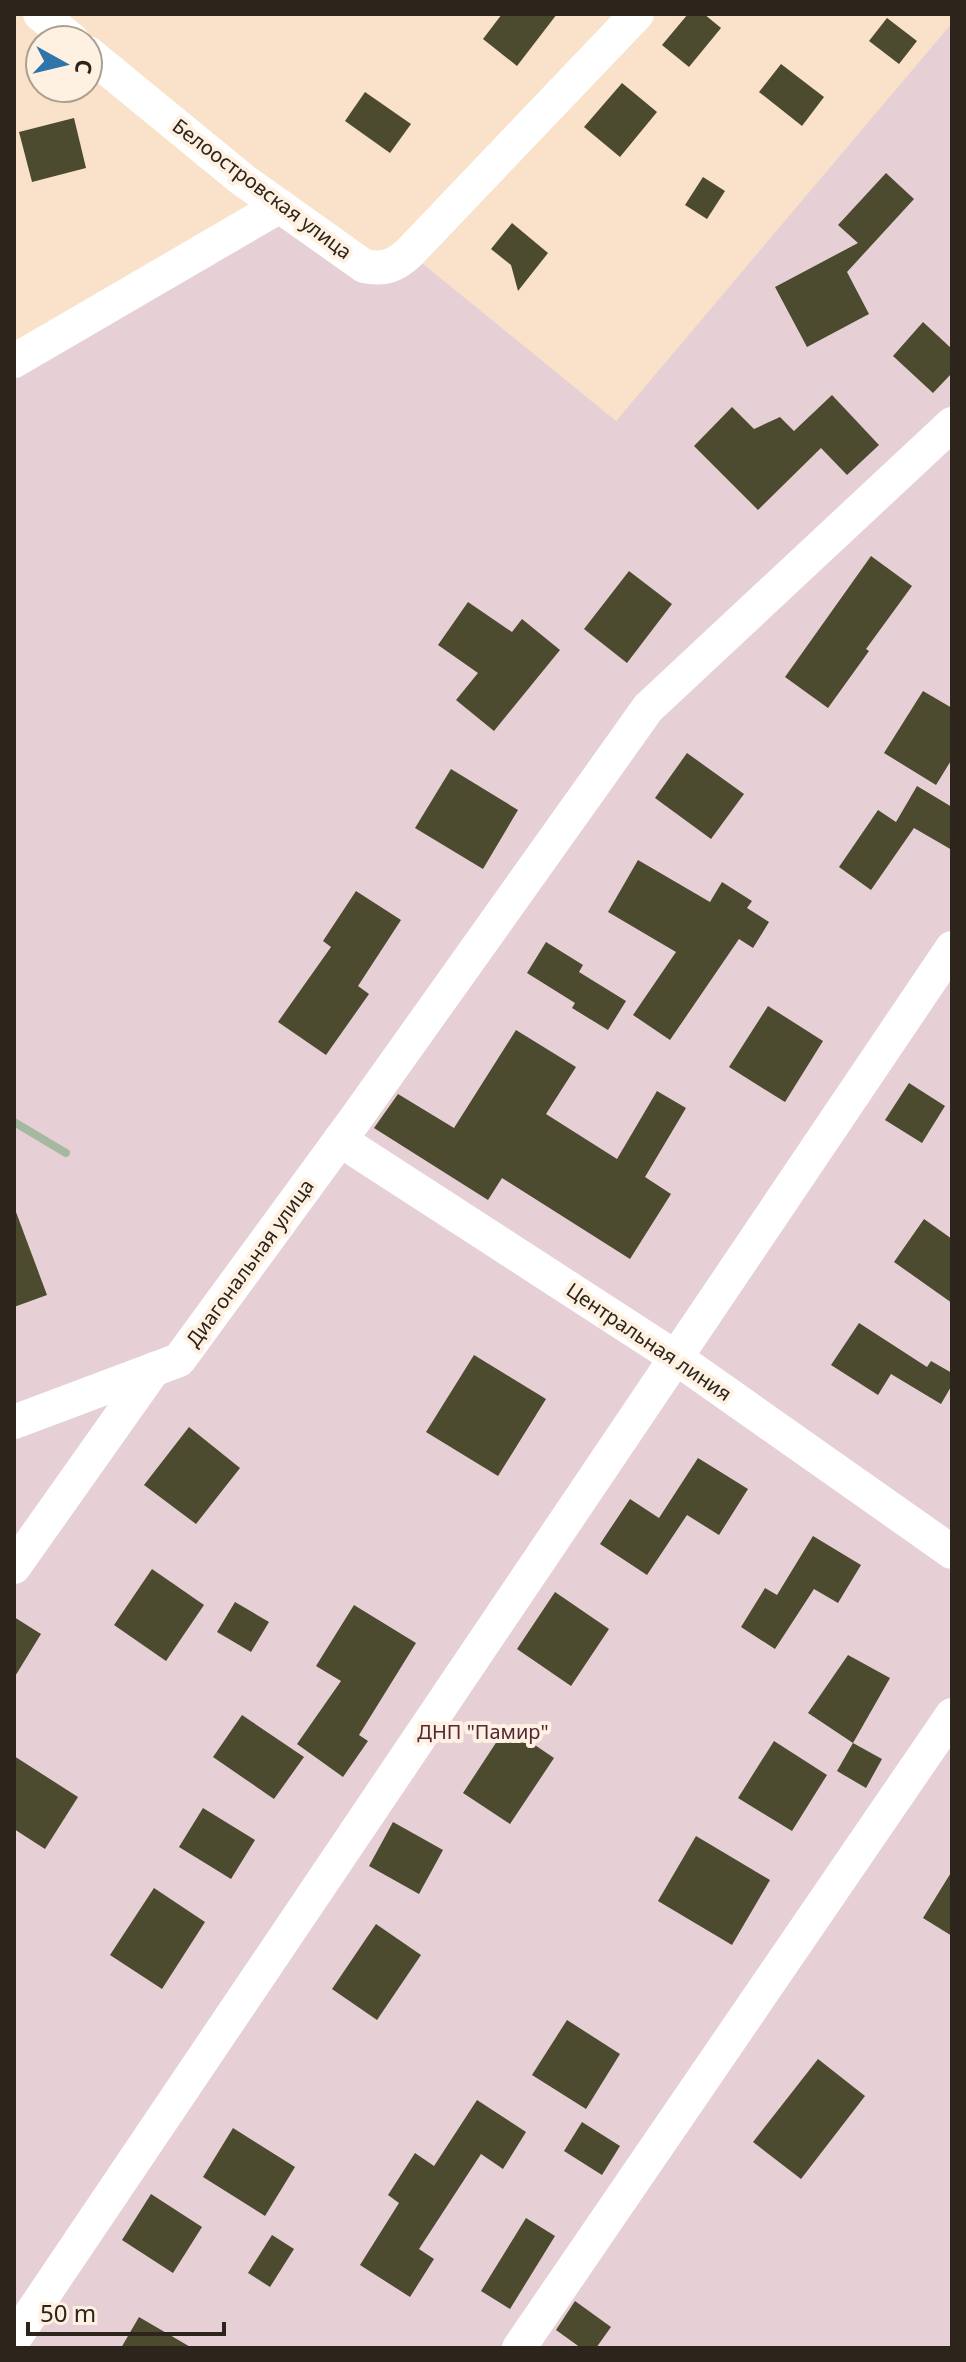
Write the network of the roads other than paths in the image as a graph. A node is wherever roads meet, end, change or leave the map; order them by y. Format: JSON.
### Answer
{"nodes":[{"id":1,"x":637,"y":14,"type":"edge"},
{"id":2,"x":104,"y":66,"type":"edge"},
{"id":3,"x":280,"y":206,"type":"junction"},
{"id":4,"x":14,"y":361,"type":"edge"},
{"id":5,"x":952,"y":424,"type":"edge"},
{"id":6,"x":952,"y":948,"type":"edge"},
{"id":7,"x":340,"y":1140,"type":"junction"},
{"id":8,"x":675,"y":1357,"type":"junction"},
{"id":9,"x":154,"y":1369,"type":"junction"},
{"id":10,"x":14,"y":1422,"type":"edge"},
{"id":11,"x":952,"y":1552,"type":"edge"},
{"id":12,"x":14,"y":1567,"type":"edge"},
{"id":13,"x":952,"y":1715,"type":"edge"},
{"id":14,"x":14,"y":2339,"type":"edge"},
{"id":15,"x":519,"y":2348,"type":"edge"}],
"edges":[{"from":1,"to":3,"type":"street","name":"Белоостровская улица"},
{"from":2,"to":3,"type":"street","name":"Белоостровская улица"},
{"from":3,"to":4,"type":"street"},
{"from":5,"to":7,"type":"street","name":"Диагональная улица"},
{"from":6,"to":8,"type":"street"},
{"from":7,"to":8,"type":"street","name":"Центральная линия"},
{"from":7,"to":9,"type":"street","name":"Диагональная улица"},
{"from":8,"to":11,"type":"street","name":"Центральная линия"},
{"from":8,"to":14,"type":"street"},
{"from":9,"to":10,"type":"street","name":"Диагональная улица"},
{"from":9,"to":12,"type":"street"},
{"from":13,"to":15,"type":"street"}]}
